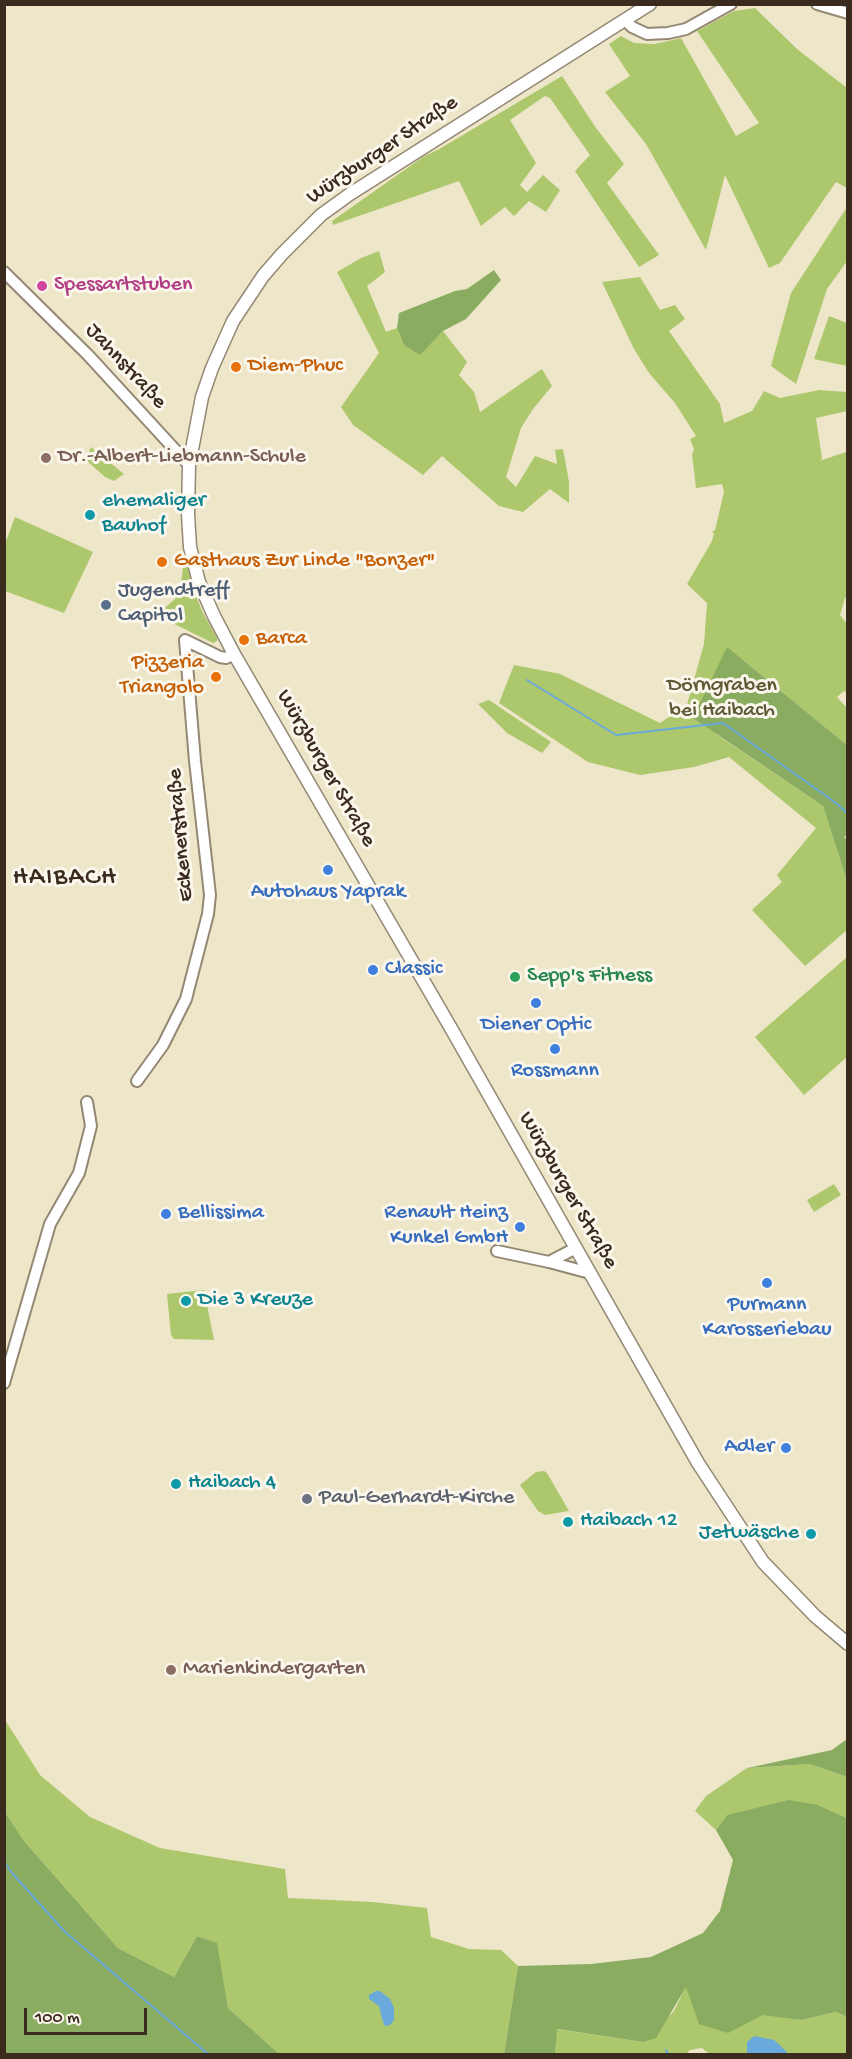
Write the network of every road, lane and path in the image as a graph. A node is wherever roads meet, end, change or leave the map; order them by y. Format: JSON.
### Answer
{"nodes":[{"id":1,"x":650,"y":4,"type":"edge"},
{"id":2,"x":731,"y":4,"type":"edge"},
{"id":3,"x":816,"y":4,"type":"edge"},
{"id":4,"x":848,"y":13,"type":"edge"},
{"id":5,"x":626,"y":21,"type":"junction"},
{"id":6,"x":4,"y":273,"type":"edge"},
{"id":7,"x":189,"y":465,"type":"junction"},
{"id":8,"x":234,"y":654,"type":"junction"},
{"id":9,"x":137,"y":1081,"type":"dead end"},
{"id":10,"x":87,"y":1102,"type":"dead end"},
{"id":11,"x":576,"y":1248,"type":"junction"},
{"id":12,"x":497,"y":1251,"type":"dead end"},
{"id":13,"x":549,"y":1262,"type":"junction"},
{"id":14,"x":590,"y":1273,"type":"junction"},
{"id":15,"x":4,"y":1383,"type":"edge"},
{"id":16,"x":848,"y":1644,"type":"edge"}],
"edges":[{"from":1,"to":5,"type":"main road","name":"Würzburger Straße"},
{"from":2,"to":5,"type":"street"},
{"from":3,"to":4,"type":"street"},
{"from":5,"to":7,"type":"main road","name":"Würzburger Straße"},
{"from":6,"to":7,"type":"street","name":"Jahnstraße"},
{"from":7,"to":8,"type":"main road","name":"Würzburger Straße"},
{"from":8,"to":9,"type":"street","name":"Eckenerstraße"},
{"from":8,"to":11,"type":"main road","name":"Würzburger Straße"},
{"from":10,"to":15,"type":"street"},
{"from":11,"to":13,"type":"street"},
{"from":11,"to":14,"type":"main road","name":"Würzburger Straße"},
{"from":12,"to":13,"type":"street"},
{"from":13,"to":14,"type":"street"},
{"from":14,"to":16,"type":"main road","name":"Würzburger Straße"}]}
